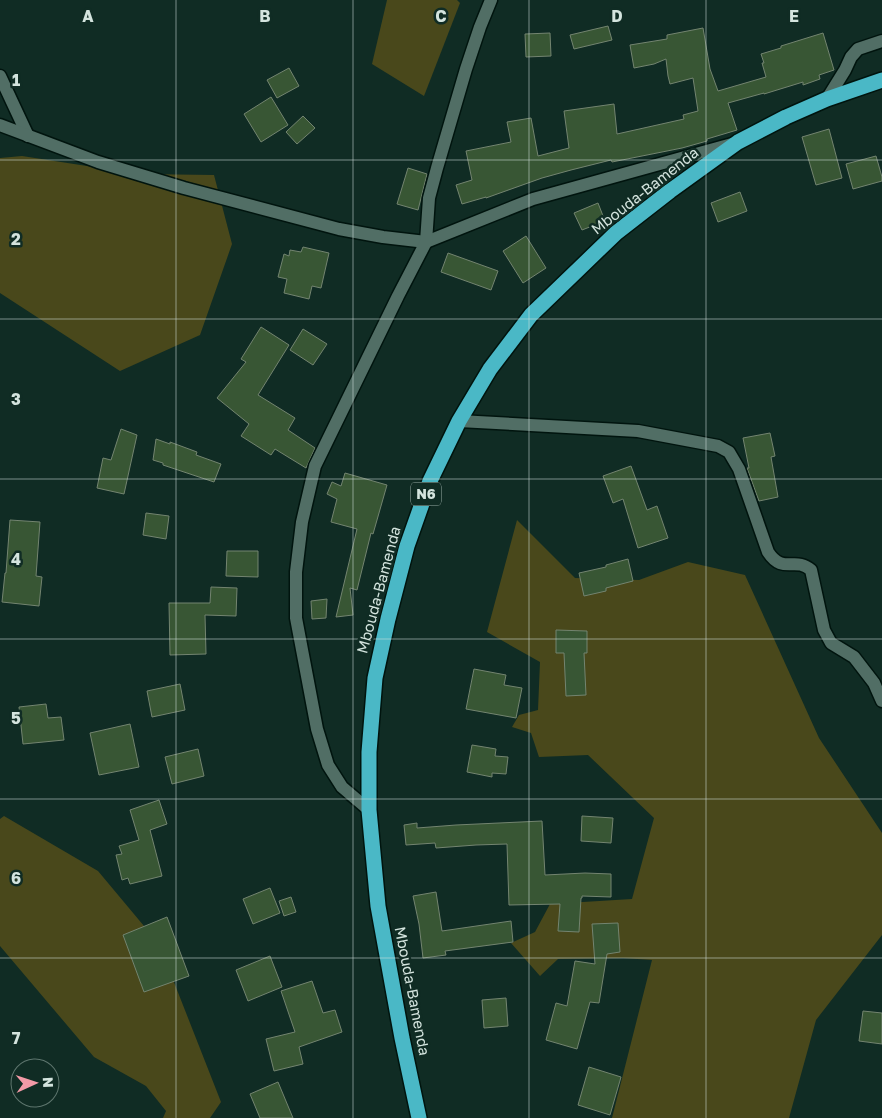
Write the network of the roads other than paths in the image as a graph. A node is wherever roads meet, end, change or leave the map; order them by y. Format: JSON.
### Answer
{"nodes":[{"id":1,"x":491,"y":0,"type":"edge"},
{"id":2,"x":882,"y":41,"type":"edge"},
{"id":3,"x":0,"y":76,"type":"edge"},
{"id":4,"x":882,"y":80,"type":"edge"},
{"id":5,"x":828,"y":99,"type":"junction"},
{"id":6,"x":0,"y":125,"type":"edge"},
{"id":7,"x":28,"y":136,"type":"junction"},
{"id":8,"x":738,"y":142,"type":"junction"},
{"id":9,"x":426,"y":242,"type":"junction"},
{"id":10,"x":460,"y":421,"type":"junction"},
{"id":11,"x":882,"y":701,"type":"edge"},
{"id":12,"x":369,"y":810,"type":"junction"},
{"id":13,"x":419,"y":1118,"type":"edge"}],
"edges":[{"from":1,"to":9,"type":"street"},
{"from":2,"to":5,"type":"street"},
{"from":3,"to":7,"type":"street"},
{"from":4,"to":5,"type":"highway","name":"Mbouda-Bamenda","number":"N6"},
{"from":5,"to":8,"type":"highway","name":"Mbouda-Bamenda","number":"N6"},
{"from":6,"to":7,"type":"street"},
{"from":7,"to":9,"type":"street"},
{"from":8,"to":9,"type":"street"},
{"from":8,"to":10,"type":"highway","name":"Mbouda-Bamenda","number":"N6"},
{"from":9,"to":12,"type":"street"},
{"from":10,"to":11,"type":"street"},
{"from":10,"to":12,"type":"highway","name":"Mbouda-Bamenda","number":"N6"},
{"from":12,"to":13,"type":"highway","name":"Mbouda-Bamenda","number":"N6"}]}
